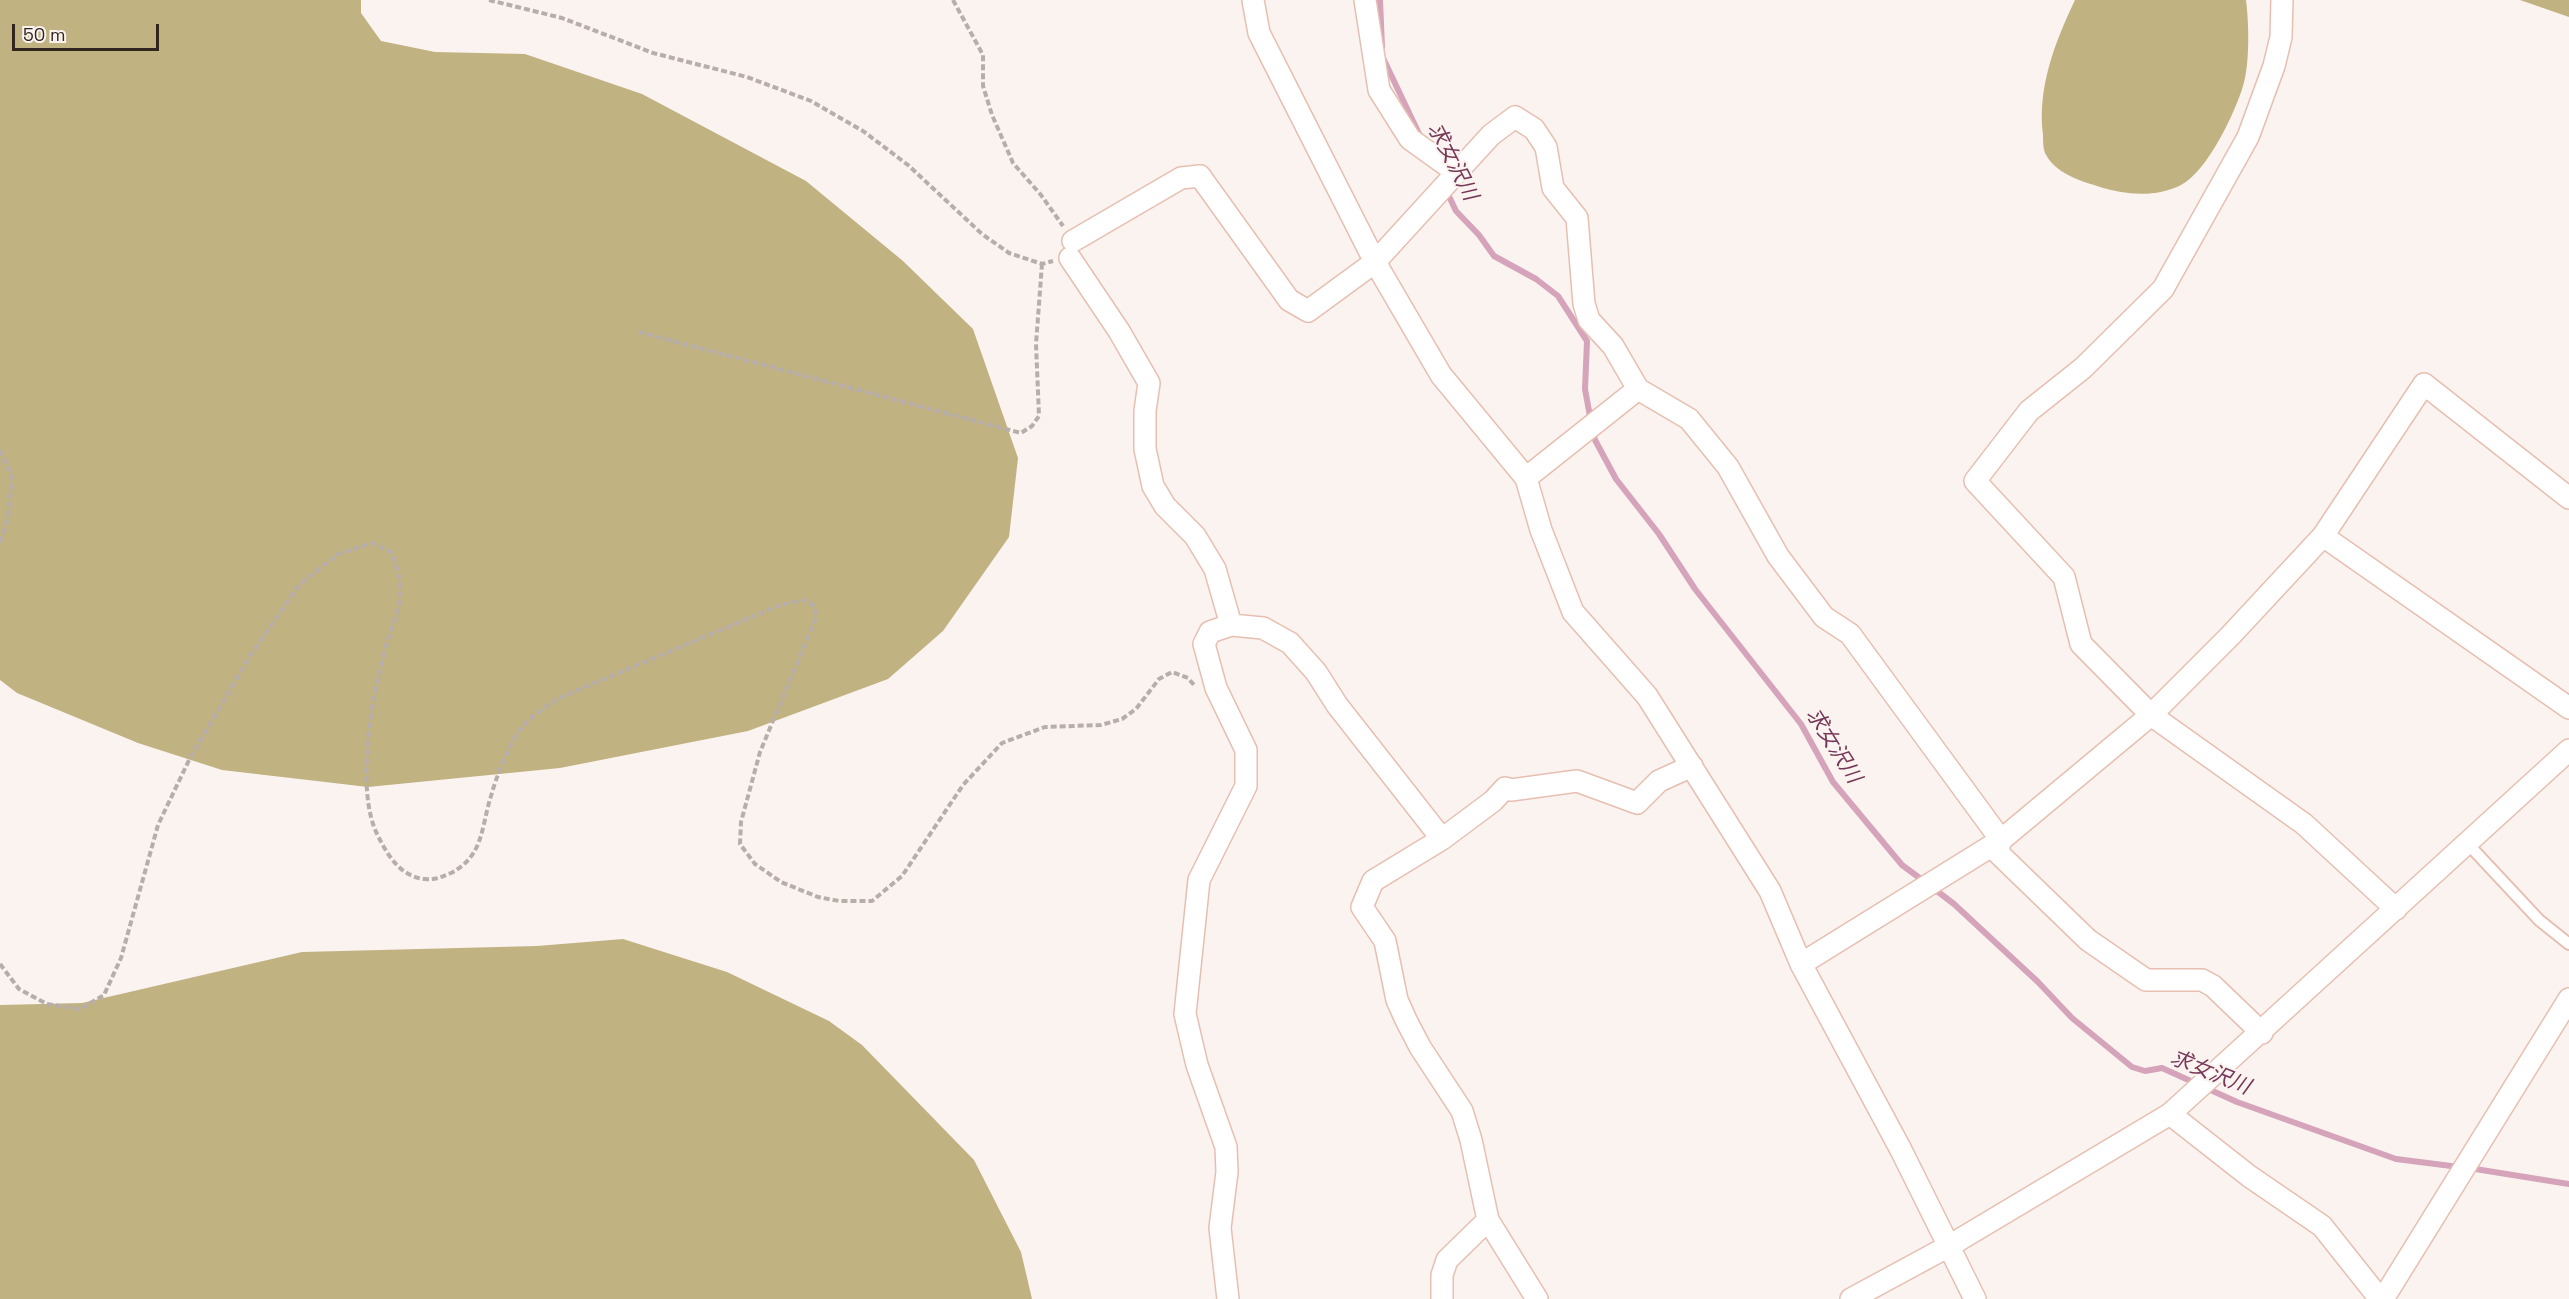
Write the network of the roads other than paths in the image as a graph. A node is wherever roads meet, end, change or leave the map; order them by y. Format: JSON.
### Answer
{"nodes":[{"id":1,"x":1253,"y":0,"type":"edge"},
{"id":2,"x":1365,"y":0,"type":"edge"},
{"id":3,"x":2282,"y":0,"type":"edge"},
{"id":4,"x":1456,"y":172,"type":"junction"},
{"id":5,"x":1375,"y":262,"type":"junction"},
{"id":6,"x":1638,"y":389,"type":"junction"},
{"id":7,"x":1526,"y":478,"type":"junction"},
{"id":8,"x":2569,"y":498,"type":"edge"},
{"id":9,"x":2323,"y":536,"type":"junction"},
{"id":10,"x":1231,"y":625,"type":"junction"},
{"id":11,"x":2569,"y":708,"type":"edge"},
{"id":12,"x":2151,"y":715,"type":"junction"},
{"id":13,"x":2569,"y":750,"type":"edge"},
{"id":14,"x":1692,"y":766,"type":"junction"},
{"id":15,"x":1442,"y":839,"type":"junction"},
{"id":16,"x":2001,"y":840,"type":"junction"},
{"id":17,"x":2468,"y":844,"type":"junction"},
{"id":18,"x":2396,"y":909,"type":"junction"},
{"id":19,"x":2569,"y":944,"type":"edge"},
{"id":20,"x":1801,"y":964,"type":"junction"},
{"id":21,"x":2569,"y":999,"type":"edge"},
{"id":22,"x":2262,"y":1033,"type":"junction"},
{"id":23,"x":2170,"y":1114,"type":"junction"},
{"id":24,"x":1488,"y":1220,"type":"junction"},
{"id":25,"x":1949,"y":1246,"type":"junction"},
{"id":26,"x":1227,"y":1299,"type":"edge"},
{"id":27,"x":1442,"y":1299,"type":"edge"},
{"id":28,"x":1537,"y":1299,"type":"edge"},
{"id":29,"x":1851,"y":1299,"type":"edge"},
{"id":30,"x":1975,"y":1299,"type":"edge"},
{"id":31,"x":2382,"y":1299,"type":"edge"}],
"edges":[{"from":1,"to":5,"type":"street"},
{"from":2,"to":4,"type":"street"},
{"from":3,"to":12,"type":"street"},
{"from":4,"to":5,"type":"street"},
{"from":4,"to":6,"type":"street"},
{"from":5,"to":7,"type":"street"},
{"from":5,"to":10,"type":"street"},
{"from":6,"to":7,"type":"street"},
{"from":6,"to":16,"type":"street"},
{"from":7,"to":14,"type":"street"},
{"from":8,"to":9,"type":"street"},
{"from":9,"to":11,"type":"street"},
{"from":9,"to":12,"type":"street"},
{"from":10,"to":15,"type":"street"},
{"from":10,"to":26,"type":"street"},
{"from":12,"to":16,"type":"street"},
{"from":12,"to":18,"type":"street"},
{"from":13,"to":17,"type":"street"},
{"from":14,"to":15,"type":"street"},
{"from":14,"to":20,"type":"street"},
{"from":15,"to":24,"type":"street"},
{"from":16,"to":20,"type":"street"},
{"from":16,"to":22,"type":"street"},
{"from":17,"to":18,"type":"street"},
{"from":17,"to":19,"type":"lane"},
{"from":18,"to":22,"type":"street"},
{"from":20,"to":25,"type":"street"},
{"from":21,"to":31,"type":"street"},
{"from":22,"to":23,"type":"street"},
{"from":23,"to":25,"type":"street"},
{"from":23,"to":31,"type":"street"},
{"from":24,"to":27,"type":"street"},
{"from":24,"to":28,"type":"street"},
{"from":25,"to":29,"type":"street"},
{"from":25,"to":30,"type":"street"}]}
